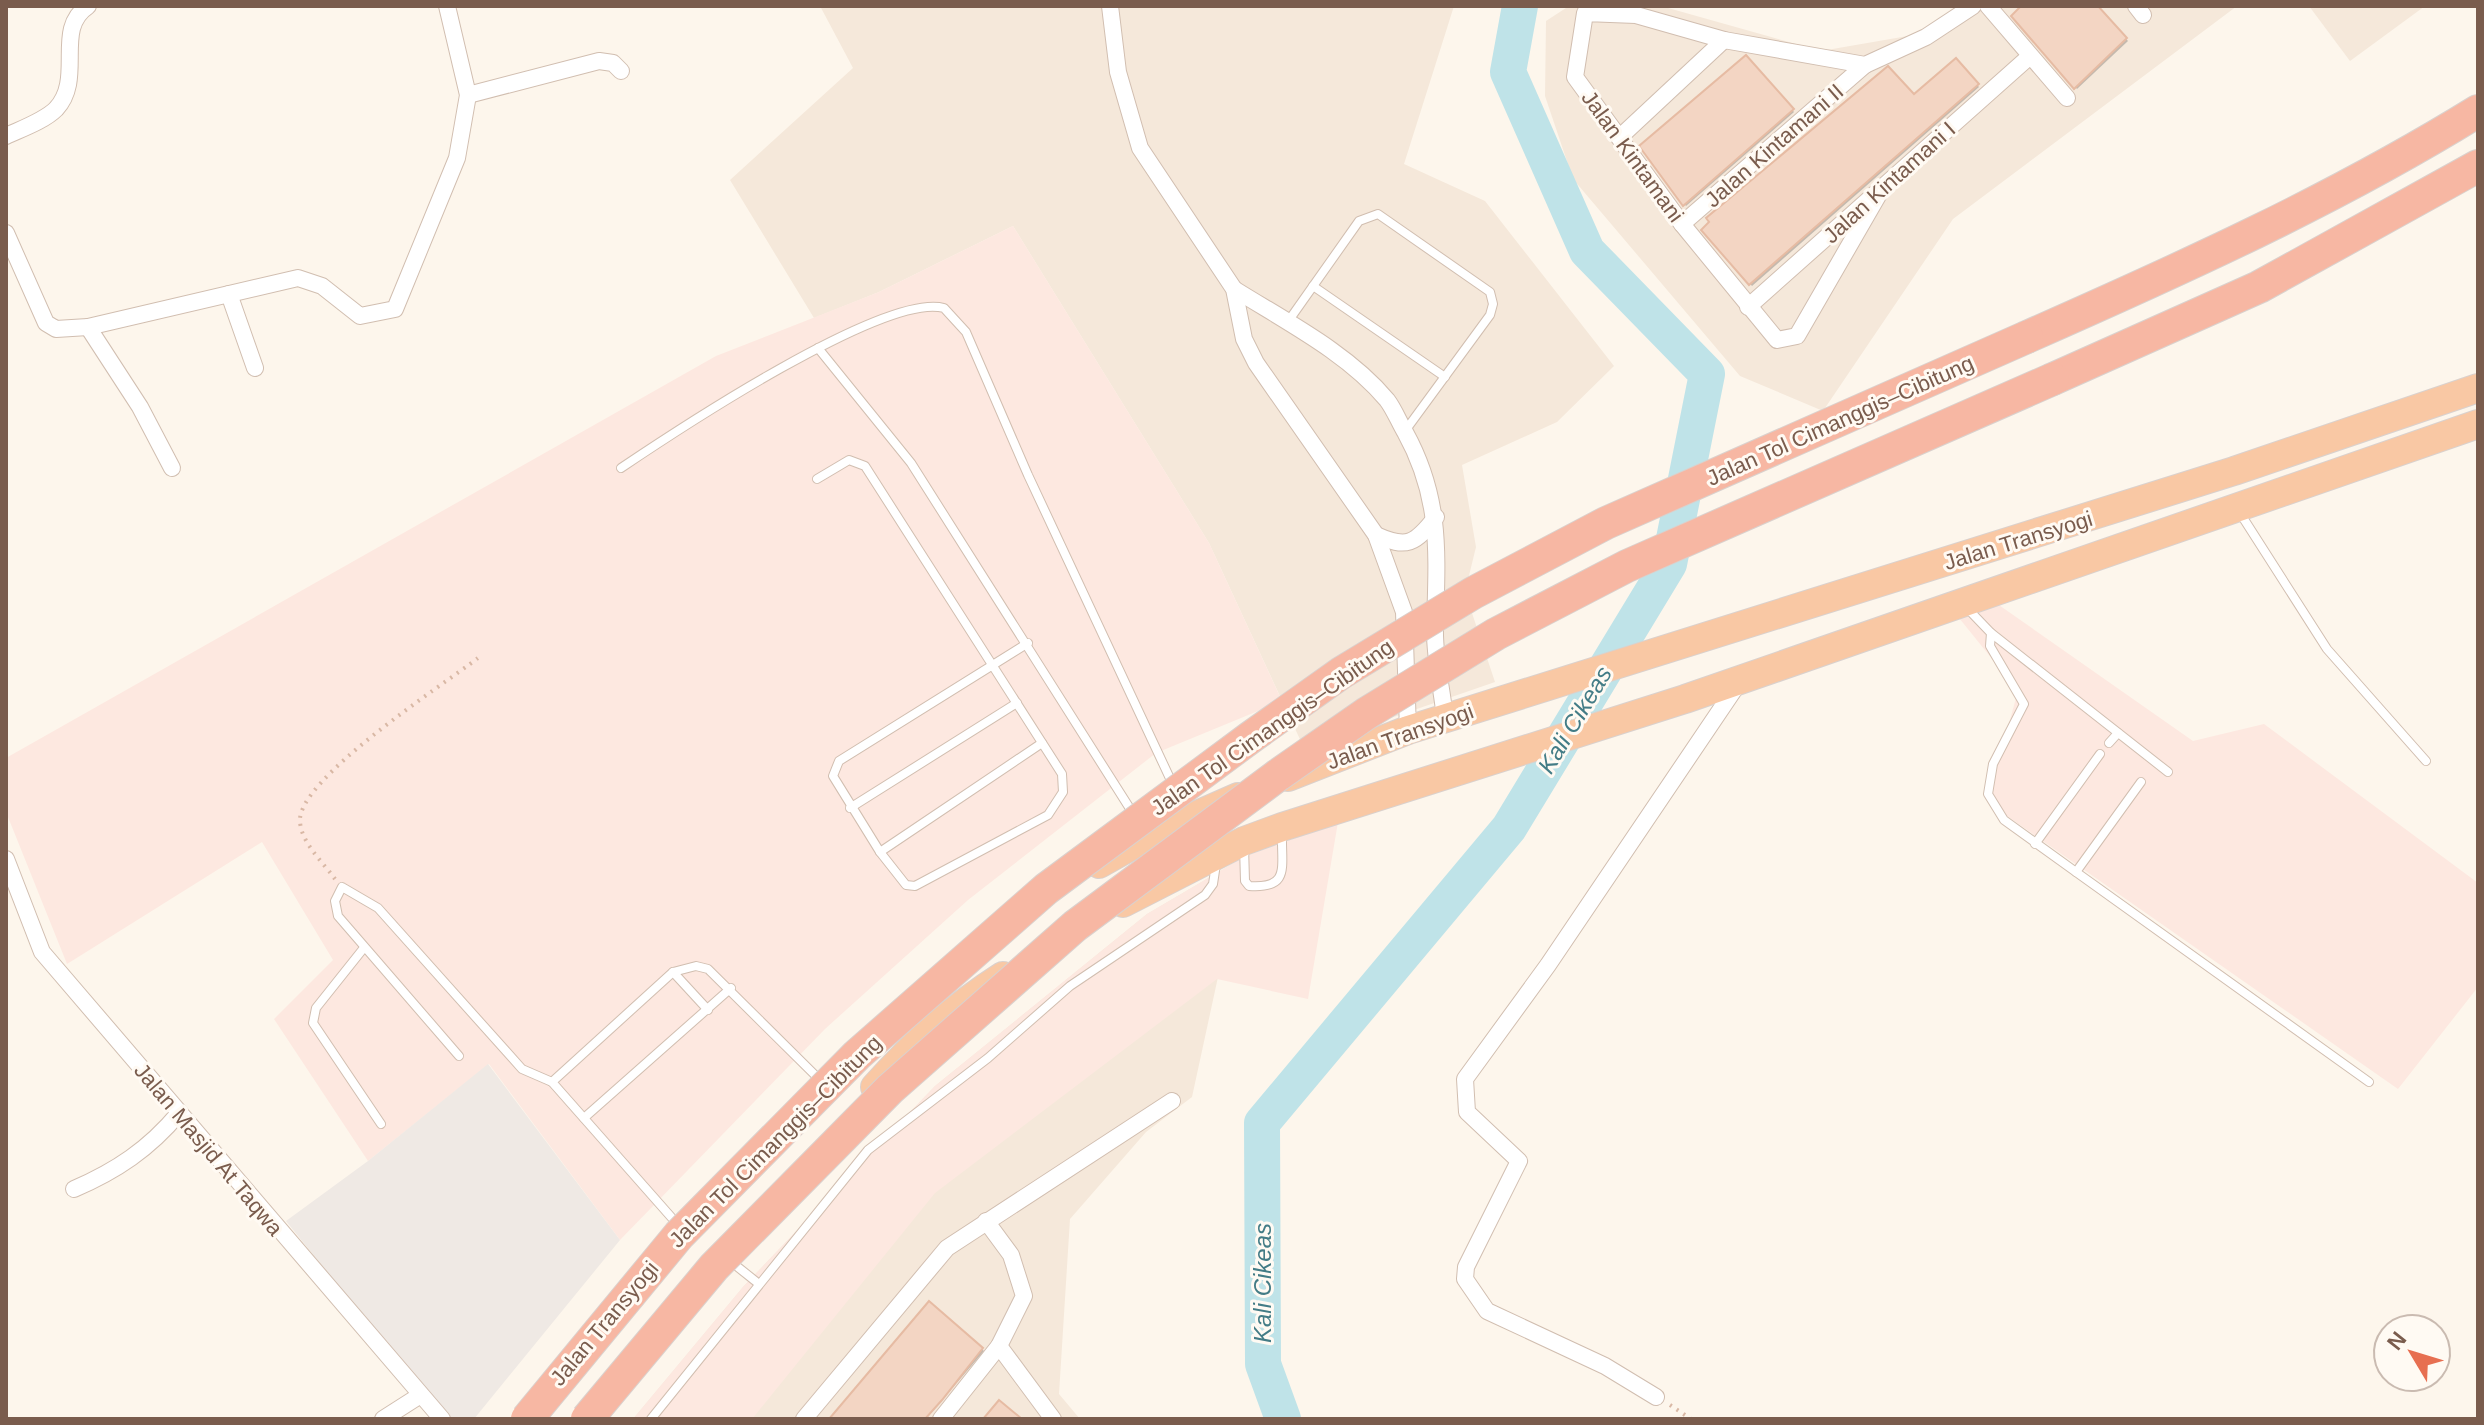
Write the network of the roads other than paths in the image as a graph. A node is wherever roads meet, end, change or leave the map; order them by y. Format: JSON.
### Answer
{"nodes":[{"id":1,"x":88,"y":6,"type":"edge"},
{"id":2,"x":447,"y":6,"type":"edge"},
{"id":3,"x":1110,"y":6,"type":"edge"},
{"id":4,"x":1973,"y":6,"type":"edge"},
{"id":5,"x":1988,"y":6,"type":"edge"},
{"id":6,"x":1724,"y":40,"type":"junction"},
{"id":7,"x":2029,"y":57,"type":"junction"},
{"id":8,"x":1865,"y":65,"type":"junction"},
{"id":9,"x":621,"y":71,"type":"dead end"},
{"id":10,"x":468,"y":95,"type":"junction"},
{"id":11,"x":2067,"y":98,"type":"dead end"},
{"id":12,"x":2478,"y":111,"type":"edge"},
{"id":13,"x":6,"y":136,"type":"edge"},
{"id":14,"x":1620,"y":137,"type":"junction"},
{"id":15,"x":2478,"y":166,"type":"edge"},
{"id":16,"x":1883,"y":187,"type":"junction"},
{"id":17,"x":1682,"y":224,"type":"junction"},
{"id":18,"x":6,"y":233,"type":"edge"},
{"id":19,"x":1313,"y":286,"type":"junction"},
{"id":20,"x":1234,"y":289,"type":"junction"},
{"id":21,"x":229,"y":294,"type":"junction"},
{"id":22,"x":1748,"y":307,"type":"junction"},
{"id":23,"x":1287,"y":323,"type":"junction"},
{"id":24,"x":88,"y":327,"type":"junction"},
{"id":25,"x":818,"y":348,"type":"junction"},
{"id":26,"x":255,"y":368,"type":"dead end"},
{"id":27,"x":1445,"y":377,"type":"junction"},
{"id":28,"x":2478,"y":388,"type":"edge"},
{"id":29,"x":2478,"y":424,"type":"edge"},
{"id":30,"x":1404,"y":431,"type":"junction"},
{"id":31,"x":172,"y":468,"type":"dead end"},
{"id":32,"x":621,"y":468,"type":"dead end"},
{"id":33,"x":817,"y":479,"type":"dead end"},
{"id":34,"x":2236,"y":506,"type":"junction"},
{"id":35,"x":1436,"y":517,"type":"junction"},
{"id":36,"x":1376,"y":535,"type":"junction"},
{"id":37,"x":1963,"y":602,"type":"junction"},
{"id":38,"x":1991,"y":633,"type":"junction"},
{"id":39,"x":1028,"y":643,"type":"junction"},
{"id":40,"x":992,"y":664,"type":"junction"},
{"id":41,"x":1742,"y":678,"type":"junction"},
{"id":42,"x":1017,"y":703,"type":"junction"},
{"id":43,"x":1458,"y":714,"type":"junction"},
{"id":44,"x":1408,"y":730,"type":"junction"},
{"id":45,"x":2118,"y":733,"type":"junction"},
{"id":46,"x":1042,"y":743,"type":"junction"},
{"id":47,"x":2109,"y":743,"type":"dead end"},
{"id":48,"x":2100,"y":754,"type":"dead end"},
{"id":49,"x":2426,"y":761,"type":"dead end"},
{"id":50,"x":2155,"y":762,"type":"junction"},
{"id":51,"x":2148,"y":772,"type":"dead end"},
{"id":52,"x":2168,"y":772,"type":"dead end"},
{"id":53,"x":2141,"y":782,"type":"dead end"},
{"id":54,"x":850,"y":808,"type":"junction"},
{"id":55,"x":1188,"y":817,"type":"junction"},
{"id":56,"x":1282,"y":827,"type":"junction"},
{"id":57,"x":1147,"y":837,"type":"junction"},
{"id":58,"x":1244,"y":841,"type":"junction"},
{"id":59,"x":2035,"y":844,"type":"junction"},
{"id":60,"x":880,"y":852,"type":"junction"},
{"id":61,"x":1215,"y":855,"type":"junction"},
{"id":62,"x":6,"y":859,"type":"edge"},
{"id":63,"x":2076,"y":872,"type":"junction"},
{"id":64,"x":363,"y":949,"type":"junction"},
{"id":65,"x":673,"y":972,"type":"junction"},
{"id":66,"x":731,"y":988,"type":"junction"},
{"id":67,"x":708,"y":1010,"type":"junction"},
{"id":68,"x":459,"y":1056,"type":"dead end"},
{"id":69,"x":820,"y":1080,"type":"junction"},
{"id":70,"x":552,"y":1082,"type":"junction"},
{"id":71,"x":2369,"y":1082,"type":"dead end"},
{"id":72,"x":1172,"y":1101,"type":"dead end"},
{"id":73,"x":179,"y":1113,"type":"junction"},
{"id":74,"x":584,"y":1118,"type":"junction"},
{"id":75,"x":381,"y":1124,"type":"dead end"},
{"id":76,"x":74,"y":1189,"type":"dead end"},
{"id":77,"x":986,"y":1221,"type":"junction"},
{"id":78,"x":682,"y":1229,"type":"junction"},
{"id":79,"x":728,"y":1260,"type":"junction"},
{"id":80,"x":759,"y":1284,"type":"junction"},
{"id":81,"x":999,"y":1346,"type":"junction"},
{"id":82,"x":419,"y":1396,"type":"junction"},
{"id":83,"x":1656,"y":1397,"type":"road end"},
{"id":84,"x":383,"y":1419,"type":"edge"},
{"id":85,"x":442,"y":1419,"type":"edge"},
{"id":86,"x":526,"y":1419,"type":"edge"},
{"id":87,"x":587,"y":1419,"type":"edge"},
{"id":88,"x":597,"y":1419,"type":"edge"},
{"id":89,"x":651,"y":1419,"type":"edge"},
{"id":90,"x":804,"y":1419,"type":"edge"},
{"id":91,"x":941,"y":1419,"type":"edge"},
{"id":92,"x":1053,"y":1419,"type":"edge"}],
"edges":[{"from":1,"to":13,"type":"street"},
{"from":2,"to":10,"type":"street"},
{"from":3,"to":20,"type":"street"},
{"from":4,"to":8,"type":"street"},
{"from":5,"to":7,"type":"street"},
{"from":6,"to":8,"type":"street","name":"Jalan Kintamani"},
{"from":6,"to":14,"type":"street"},
{"from":6,"to":14,"type":"street","name":"Jalan Kintamani"},
{"from":7,"to":11,"type":"street"},
{"from":7,"to":16,"type":"street","name":"Jalan Kintamani I"},
{"from":8,"to":17,"type":"street","name":"Jalan Kintamani II"},
{"from":9,"to":10,"type":"street"},
{"from":10,"to":21,"type":"street"},
{"from":12,"to":86,"type":"highway","name":"Jalan Tol Cimanggis–Cibitung","bridge":true},
{"from":14,"to":17,"type":"street","name":"Jalan Kintamani"},
{"from":15,"to":87,"type":"highway","name":"Jalan Tol Cimanggis–Cibitung","bridge":true},
{"from":16,"to":22,"type":"street","name":"Jalan Kintamani I"},
{"from":16,"to":22,"type":"street","name":"Jalan Kintamani"},
{"from":17,"to":22,"type":"street","name":"Jalan Kintamani"},
{"from":18,"to":24,"type":"street"},
{"from":19,"to":23,"type":"lane"},
{"from":19,"to":27,"type":"lane"},
{"from":19,"to":27,"type":"lane"},
{"from":20,"to":23,"type":"street"},
{"from":20,"to":36,"type":"street"},
{"from":21,"to":24,"type":"street"},
{"from":21,"to":26,"type":"street"},
{"from":23,"to":30,"type":"street"},
{"from":24,"to":31,"type":"street"},
{"from":25,"to":32,"type":"lane"},
{"from":25,"to":39,"type":"lane"},
{"from":25,"to":55,"type":"lane"},
{"from":27,"to":30,"type":"lane"},
{"from":28,"to":43,"type":"highway","name":"Jalan Transyogi"},
{"from":29,"to":34,"type":"highway","name":"Jalan Transyogi"},
{"from":30,"to":35,"type":"street"},
{"from":33,"to":40,"type":"lane"},
{"from":34,"to":37,"type":"highway","name":"Jalan Transyogi"},
{"from":34,"to":49,"type":"lane"},
{"from":35,"to":36,"type":"street"},
{"from":35,"to":43,"type":"street"},
{"from":36,"to":44,"type":"street"},
{"from":37,"to":38,"type":"lane"},
{"from":37,"to":41,"type":"highway","name":"Jalan Transyogi"},
{"from":38,"to":45,"type":"lane"},
{"from":38,"to":59,"type":"lane"},
{"from":39,"to":40,"type":"lane"},
{"from":39,"to":57,"type":"lane"},
{"from":40,"to":42,"type":"lane"},
{"from":40,"to":54,"type":"lane"},
{"from":41,"to":56,"type":"highway","name":"Jalan Transyogi"},
{"from":41,"to":83,"type":"street"},
{"from":42,"to":46,"type":"lane"},
{"from":42,"to":54,"type":"lane"},
{"from":43,"to":44,"type":"highway","name":"Jalan Transyogi"},
{"from":44,"to":55,"type":"highway","name":"Jalan Transyogi"},
{"from":45,"to":47,"type":"lane"},
{"from":45,"to":50,"type":"lane"},
{"from":46,"to":60,"type":"lane"},
{"from":46,"to":60,"type":"lane"},
{"from":48,"to":59,"type":"lane"},
{"from":50,"to":51,"type":"lane"},
{"from":50,"to":52,"type":"lane"},
{"from":53,"to":63,"type":"lane"},
{"from":54,"to":60,"type":"lane"},
{"from":55,"to":57,"type":"highway","name":"Jalan Transyogi"},
{"from":56,"to":58,"type":"highway","name":"Jalan Transyogi"},
{"from":56,"to":58,"type":"lane"},
{"from":57,"to":69,"type":"highway","name":"Jalan Transyogi"},
{"from":58,"to":61,"type":"highway","name":"Jalan Transyogi"},
{"from":59,"to":63,"type":"lane"},
{"from":61,"to":79,"type":"highway","name":"Jalan Transyogi"},
{"from":61,"to":80,"type":"lane"},
{"from":62,"to":73,"type":"street","name":"Jalan Masjid At Taqwa"},
{"from":63,"to":71,"type":"lane"},
{"from":64,"to":68,"type":"lane"},
{"from":64,"to":70,"type":"lane"},
{"from":64,"to":75,"type":"lane"},
{"from":65,"to":66,"type":"lane"},
{"from":65,"to":67,"type":"lane"},
{"from":65,"to":70,"type":"lane"},
{"from":66,"to":67,"type":"lane"},
{"from":66,"to":69,"type":"lane"},
{"from":67,"to":74,"type":"lane"},
{"from":69,"to":78,"type":"highway","name":"Jalan Transyogi"},
{"from":70,"to":74,"type":"lane"},
{"from":72,"to":77,"type":"street"},
{"from":73,"to":76,"type":"street"},
{"from":73,"to":82,"type":"street","name":"Jalan Masjid At Taqwa"},
{"from":74,"to":78,"type":"lane"},
{"from":77,"to":81,"type":"street"},
{"from":77,"to":90,"type":"street"},
{"from":78,"to":86,"type":"highway","name":"Jalan Transyogi"},
{"from":79,"to":80,"type":"lane"},
{"from":79,"to":88,"type":"highway","name":"Jalan Transyogi"},
{"from":80,"to":89,"type":"lane"},
{"from":81,"to":91,"type":"street"},
{"from":81,"to":92,"type":"street"},
{"from":82,"to":84,"type":"street"},
{"from":82,"to":85,"type":"street","name":"Jalan Masjid At Taqwa"}]}
